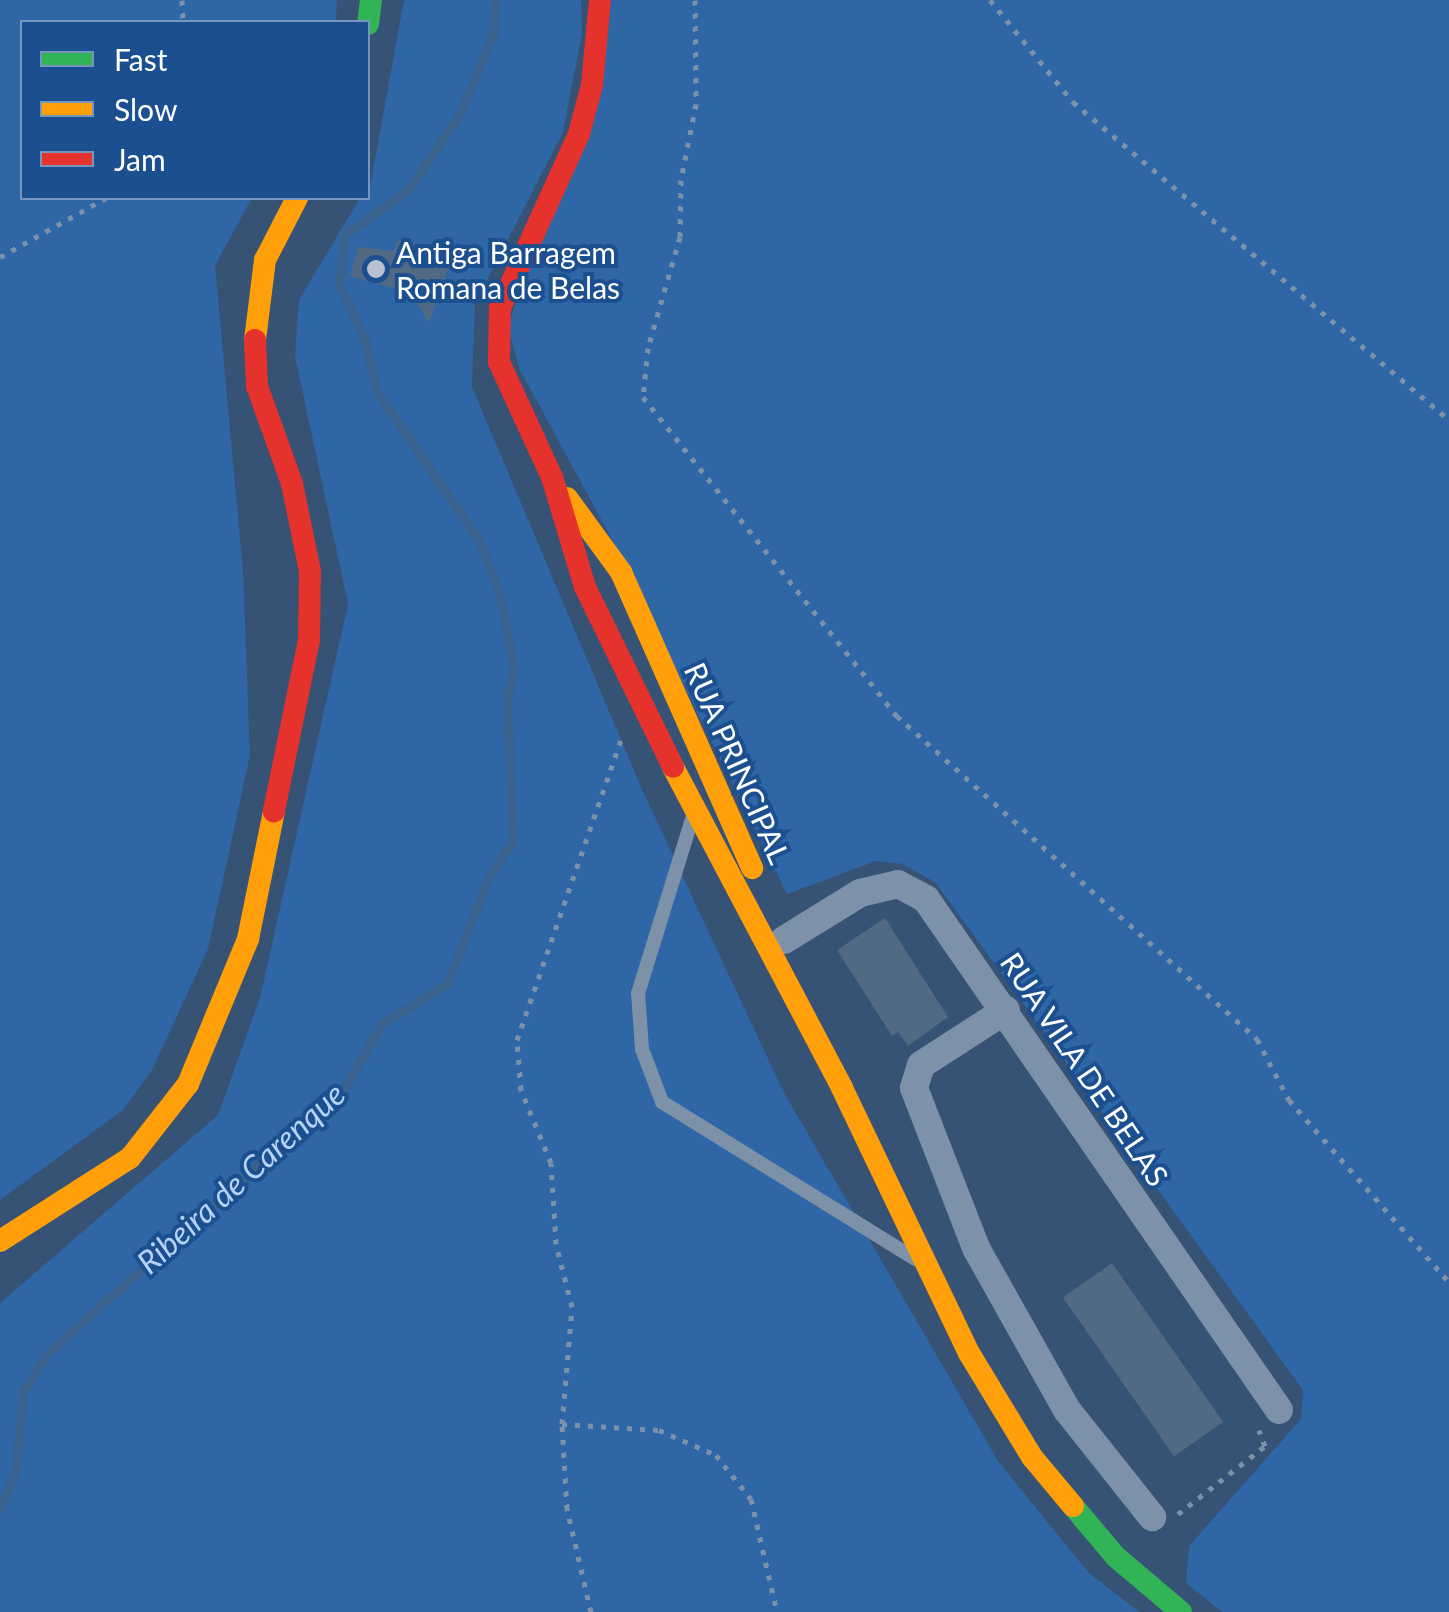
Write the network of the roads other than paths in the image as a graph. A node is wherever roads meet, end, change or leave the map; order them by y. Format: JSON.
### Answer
{"nodes":[{"id":1,"x":600,"y":0,"type":"edge"},
{"id":2,"x":296,"y":200,"type":"edge"},
{"id":3,"x":552,"y":478,"type":"junction"},
{"id":4,"x":695,"y":809,"type":"junction"},
{"id":5,"x":784,"y":940,"type":"junction"},
{"id":6,"x":1006,"y":1010,"type":"junction"},
{"id":7,"x":842,"y":1088,"type":"junction"},
{"id":8,"x":0,"y":1241,"type":"edge"},
{"id":9,"x":928,"y":1267,"type":"junction"},
{"id":10,"x":1278,"y":1410,"type":"road end"},
{"id":11,"x":1152,"y":1517,"type":"road end"},
{"id":12,"x":1181,"y":1612,"type":"edge"}],
"edges":[{"from":1,"to":3,"type":"street","name":"RUA PRINCIPAL"},
{"from":2,"to":8,"type":"street"},
{"from":3,"to":4,"type":"street","name":"RUA PRINCIPAL"},
{"from":3,"to":5,"type":"street","name":"RUA PRINCIPAL"},
{"from":4,"to":7,"type":"street","name":"RUA PRINCIPAL"},
{"from":4,"to":9,"type":"lane"},
{"from":5,"to":6,"type":"street","name":"RUA VILA DE BELAS"},
{"from":5,"to":7,"type":"street","name":"RUA PRINCIPAL"},
{"from":6,"to":10,"type":"street","name":"RUA VILA DE BELAS"},
{"from":6,"to":11,"type":"street"},
{"from":7,"to":9,"type":"street","name":"RUA PRINCIPAL"},
{"from":9,"to":12,"type":"street","name":"RUA PRINCIPAL"}]}
